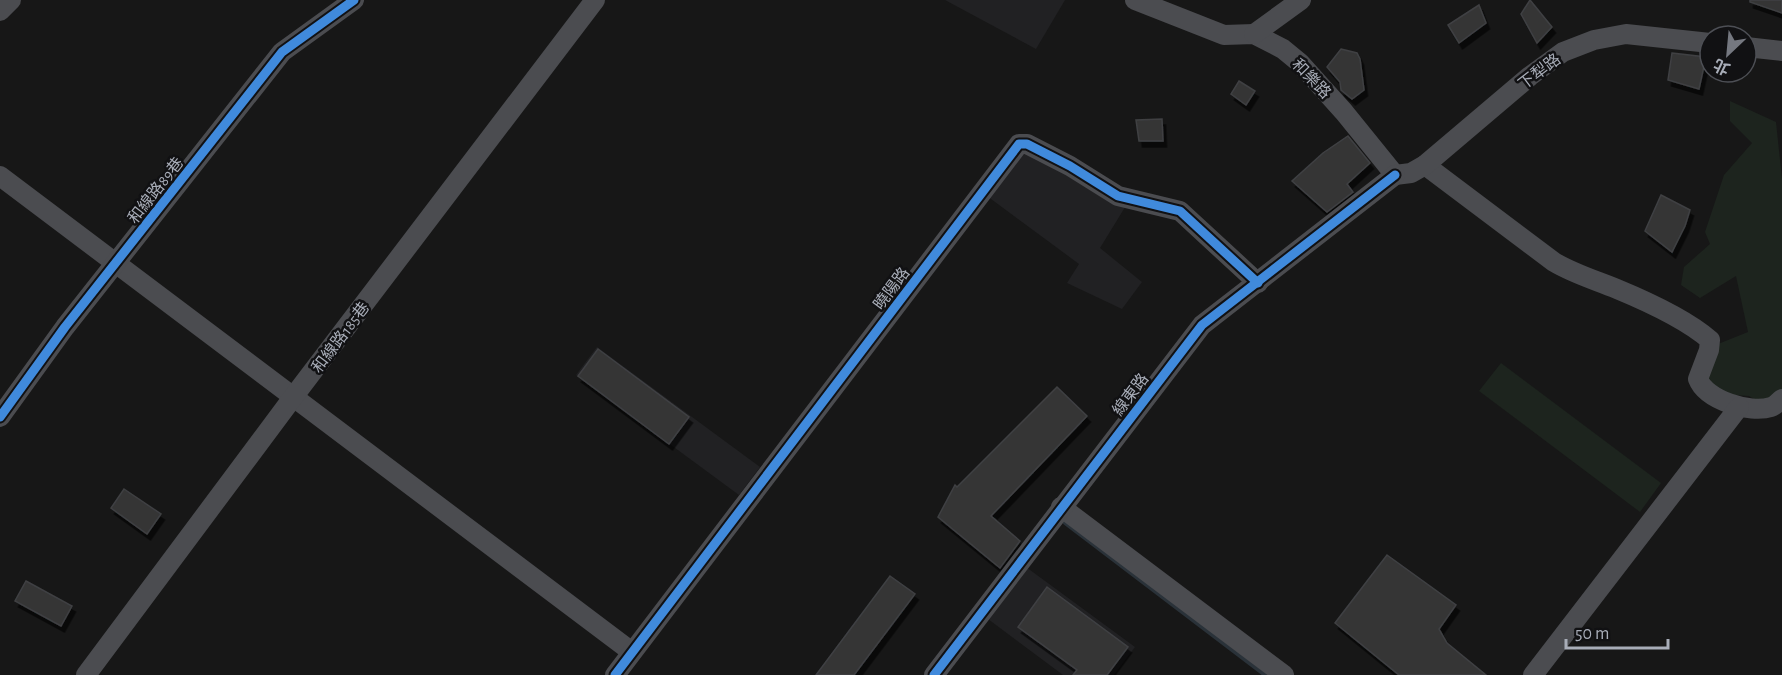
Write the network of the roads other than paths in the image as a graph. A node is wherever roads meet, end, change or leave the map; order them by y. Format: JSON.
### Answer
{"nodes":[{"id":1,"x":11,"y":0,"type":"edge"},
{"id":2,"x":354,"y":0,"type":"edge"},
{"id":3,"x":596,"y":0,"type":"edge"},
{"id":4,"x":1135,"y":0,"type":"edge"},
{"id":5,"x":1301,"y":0,"type":"edge"},
{"id":6,"x":0,"y":11,"type":"edge"},
{"id":7,"x":1254,"y":34,"type":"junction"},
{"id":8,"x":1698,"y":42,"type":"edge"},
{"id":9,"x":1758,"y":48,"type":"edge"},
{"id":10,"x":1782,"y":51,"type":"edge"},
{"id":11,"x":1425,"y":165,"type":"junction"},
{"id":12,"x":1395,"y":175,"type":"junction"},
{"id":13,"x":0,"y":176,"type":"edge"},
{"id":14,"x":116,"y":264,"type":"junction"},
{"id":15,"x":1258,"y":283,"type":"junction"},
{"id":16,"x":294,"y":396,"type":"junction"},
{"id":17,"x":1782,"y":399,"type":"edge"},
{"id":18,"x":1739,"y":407,"type":"junction"},
{"id":19,"x":0,"y":417,"type":"edge"},
{"id":20,"x":1061,"y":507,"type":"junction"},
{"id":21,"x":632,"y":652,"type":"junction"},
{"id":22,"x":86,"y":675,"type":"edge"},
{"id":23,"x":615,"y":675,"type":"edge"},
{"id":24,"x":934,"y":675,"type":"edge"},
{"id":25,"x":1284,"y":675,"type":"edge"},
{"id":26,"x":1533,"y":675,"type":"edge"}],
"edges":[{"from":1,"to":6,"type":"street"},
{"from":2,"to":14,"type":"street","name":"和線路89巷"},
{"from":3,"to":16,"type":"street","name":"和線路185巷"},
{"from":4,"to":7,"type":"street","name":"和樂路"},
{"from":5,"to":7,"type":"street"},
{"from":7,"to":12,"type":"street","name":"和樂路"},
{"from":8,"to":11,"type":"street","name":"下犁路"},
{"from":9,"to":10,"type":"street"},
{"from":11,"to":12,"type":"street","name":"下犁路"},
{"from":11,"to":18,"type":"street"},
{"from":12,"to":15,"type":"street","name":"線東路"},
{"from":13,"to":14,"type":"street"},
{"from":14,"to":16,"type":"street"},
{"from":14,"to":19,"type":"street","name":"和線路89巷"},
{"from":15,"to":20,"type":"street","name":"線東路"},
{"from":15,"to":21,"type":"street","name":"曉陽路"},
{"from":16,"to":21,"type":"street"},
{"from":16,"to":22,"type":"street","name":"和線路185巷"},
{"from":17,"to":18,"type":"street"},
{"from":18,"to":26,"type":"street"},
{"from":20,"to":24,"type":"street","name":"線東路"},
{"from":20,"to":25,"type":"street"},
{"from":21,"to":23,"type":"street","name":"曉陽路"}]}
